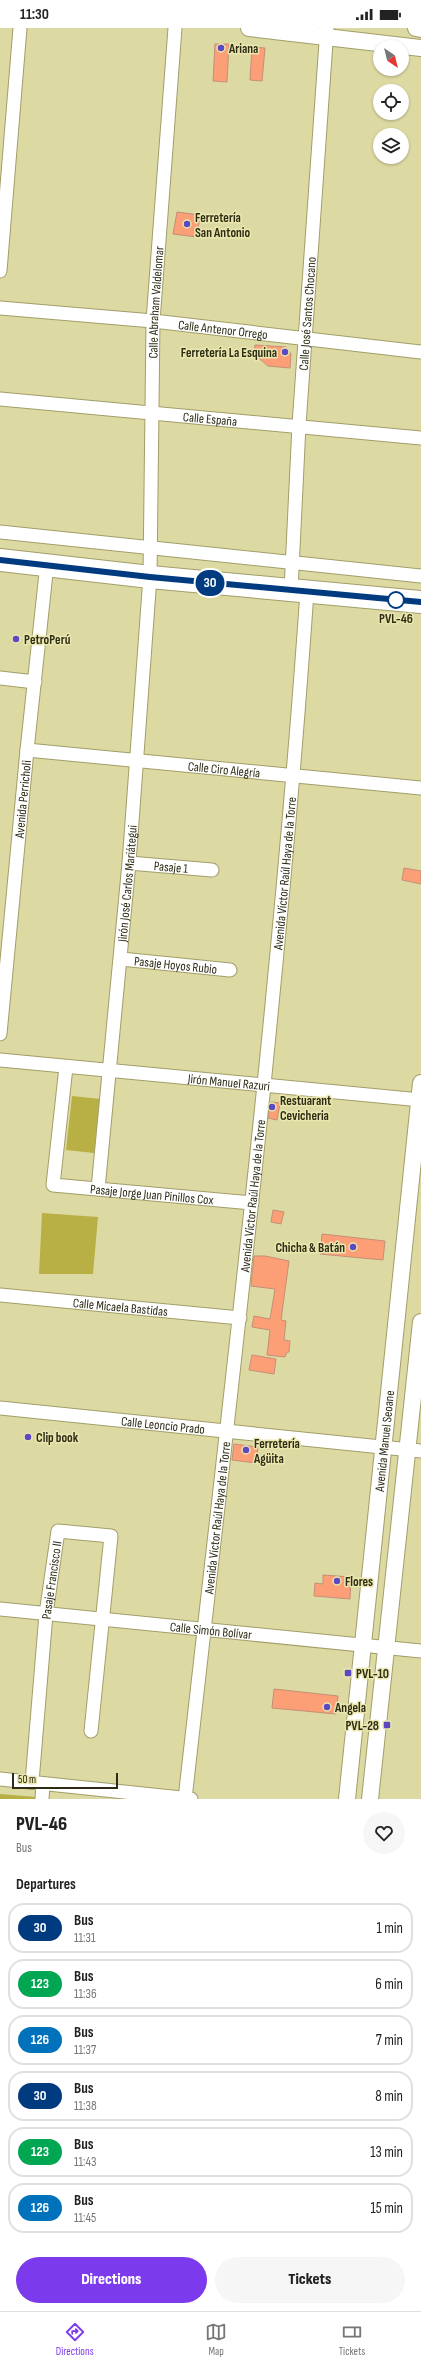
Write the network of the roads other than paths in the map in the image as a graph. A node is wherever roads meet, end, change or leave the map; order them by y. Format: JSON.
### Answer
{"nodes":[{"id":1,"x":20,"y":28,"type":"edge"},
{"id":2,"x":175,"y":28,"type":"edge"},
{"id":3,"x":249,"y":28,"type":"edge"},
{"id":4,"x":416,"y":28,"type":"edge"},
{"id":5,"x":421,"y":28,"type":"edge"},
{"id":6,"x":327,"y":32,"type":"edge"},
{"id":7,"x":421,"y":48,"type":"edge"},
{"id":8,"x":0,"y":271,"type":"edge"},
{"id":9,"x":0,"y":308,"type":"edge"},
{"id":10,"x":153,"y":321,"type":"junction"},
{"id":11,"x":306,"y":338,"type":"junction"},
{"id":12,"x":421,"y":352,"type":"edge"},
{"id":13,"x":0,"y":399,"type":"edge"},
{"id":14,"x":152,"y":413,"type":"junction"},
{"id":15,"x":299,"y":426,"type":"junction"},
{"id":16,"x":421,"y":438,"type":"edge"},
{"id":17,"x":0,"y":532,"type":"edge"},
{"id":18,"x":151,"y":547,"type":"junction"},
{"id":19,"x":0,"y":560,"type":"edge"},
{"id":20,"x":293,"y":562,"type":"junction"},
{"id":21,"x":48,"y":564,"type":"junction"},
{"id":22,"x":421,"y":576,"type":"edge"},
{"id":23,"x":150,"y":577,"type":"junction"},
{"id":24,"x":299,"y":591,"type":"junction"},
{"id":25,"x":421,"y":602,"type":"edge"},
{"id":26,"x":0,"y":678,"type":"edge"},
{"id":27,"x":35,"y":682,"type":"junction"},
{"id":28,"x":27,"y":750,"type":"junction"},
{"id":29,"x":137,"y":761,"type":"junction"},
{"id":30,"x":294,"y":776,"type":"junction"},
{"id":31,"x":421,"y":788,"type":"edge"},
{"id":32,"x":130,"y":863,"type":"junction"},
{"id":33,"x":212,"y":870,"type":"dead end"},
{"id":34,"x":120,"y":959,"type":"junction"},
{"id":35,"x":230,"y":970,"type":"dead end"},
{"id":36,"x":2,"y":988,"type":"edge"},
{"id":37,"x":0,"y":1034,"type":"edge"},
{"id":38,"x":0,"y":1060,"type":"edge"},
{"id":39,"x":66,"y":1067,"type":"junction"},
{"id":40,"x":110,"y":1070,"type":"junction"},
{"id":41,"x":421,"y":1083,"type":"edge"},
{"id":42,"x":264,"y":1085,"type":"junction"},
{"id":43,"x":420,"y":1100,"type":"edge"},
{"id":44,"x":98,"y":1189,"type":"junction"},
{"id":45,"x":252,"y":1203,"type":"junction"},
{"id":46,"x":0,"y":1295,"type":"edge"},
{"id":47,"x":240,"y":1318,"type":"junction"},
{"id":48,"x":421,"y":1322,"type":"edge"},
{"id":49,"x":0,"y":1408,"type":"edge"},
{"id":50,"x":228,"y":1432,"type":"junction"},
{"id":51,"x":383,"y":1448,"type":"junction"},
{"id":52,"x":414,"y":1451,"type":"edge"},
{"id":53,"x":0,"y":1609,"type":"edge"},
{"id":54,"x":46,"y":1614,"type":"junction"},
{"id":55,"x":102,"y":1620,"type":"junction"},
{"id":56,"x":205,"y":1630,"type":"junction"},
{"id":57,"x":363,"y":1645,"type":"junction"},
{"id":58,"x":386,"y":1646,"type":"junction"},
{"id":59,"x":421,"y":1651,"type":"edge"},
{"id":60,"x":91,"y":1731,"type":"dead end"},
{"id":61,"x":0,"y":1779,"type":"edge"},
{"id":62,"x":37,"y":1783,"type":"junction"},
{"id":63,"x":42,"y":1799,"type":"edge"},
{"id":64,"x":187,"y":1799,"type":"edge"},
{"id":65,"x":347,"y":1799,"type":"edge"},
{"id":66,"x":370,"y":1799,"type":"edge"}],
"edges":[{"from":1,"to":8,"type":"street"},
{"from":2,"to":10,"type":"street","name":"Calle Abraham Valdelomar"},
{"from":3,"to":6,"type":"street"},
{"from":4,"to":5,"type":"street"},
{"from":6,"to":7,"type":"street"},
{"from":6,"to":11,"type":"street","name":"Calle José Santos Chocano"},
{"from":9,"to":10,"type":"street","name":"Calle Antenor Orrego"},
{"from":10,"to":11,"type":"street","name":"Calle Antenor Orrego"},
{"from":10,"to":14,"type":"street","name":"Calle Abraham Valdelomar"},
{"from":11,"to":12,"type":"street","name":"Calle Antenor Orrego"},
{"from":11,"to":15,"type":"street","name":"Calle José Santos Chocano"},
{"from":13,"to":14,"type":"street","name":"Calle España"},
{"from":14,"to":15,"type":"street","name":"Calle España"},
{"from":14,"to":18,"type":"street","name":"Calle Abraham Valdelomar"},
{"from":15,"to":16,"type":"street","name":"Calle España"},
{"from":15,"to":20,"type":"street","name":"Calle José Santos Chocano"},
{"from":17,"to":18,"type":"street"},
{"from":18,"to":20,"type":"street"},
{"from":18,"to":23,"type":"street","name":"Calle Abraham Valdelomar"},
{"from":19,"to":21,"type":"highway"},
{"from":20,"to":22,"type":"street"},
{"from":20,"to":24,"type":"street","name":"Calle José Santos Chocano"},
{"from":21,"to":23,"type":"highway"},
{"from":21,"to":27,"type":"street","name":"Avenida Perricholi"},
{"from":23,"to":24,"type":"highway"},
{"from":23,"to":29,"type":"street","name":"Jirón José Carlos Mariátegui"},
{"from":24,"to":25,"type":"highway"},
{"from":24,"to":30,"type":"street","name":"Avenida Víctor Raúl Haya de la Torre"},
{"from":26,"to":27,"type":"street"},
{"from":27,"to":28,"type":"street","name":"Avenida Perricholi"},
{"from":28,"to":29,"type":"street","name":"Calle Ciro Alegría"},
{"from":28,"to":36,"type":"street","name":"Avenida Perricholi"},
{"from":29,"to":30,"type":"street","name":"Calle Ciro Alegría"},
{"from":29,"to":32,"type":"street","name":"Jirón José Carlos Mariátegui"},
{"from":30,"to":31,"type":"street","name":"Calle Ciro Alegría"},
{"from":30,"to":42,"type":"street","name":"Avenida Víctor Raúl Haya de la Torre"},
{"from":32,"to":33,"type":"street","name":"Pasaje 1"},
{"from":32,"to":34,"type":"street","name":"Jirón José Carlos Mariátegui"},
{"from":34,"to":35,"type":"street","name":"Pasaje Hoyos Rubio"},
{"from":34,"to":40,"type":"street","name":"Jirón José Carlos Mariátegui"},
{"from":36,"to":37,"type":"street","name":"Avenida Perricholi"},
{"from":38,"to":39,"type":"street","name":"Jirón Manuel Razuri"},
{"from":39,"to":40,"type":"street","name":"Jirón Manuel Razuri"},
{"from":39,"to":44,"type":"street","name":"Pasaje Jorge Juan Pinillos Cox"},
{"from":40,"to":42,"type":"street","name":"Jirón Manuel Razuri"},
{"from":40,"to":44,"type":"street","name":"Jirón José Carlos Mariátegui"},
{"from":41,"to":43,"type":"street","name":"Avenida Manuel Seoane"},
{"from":42,"to":43,"type":"street","name":"Jirón Manuel Razuri"},
{"from":42,"to":45,"type":"street","name":"Avenida Víctor Raúl Haya de la Torre"},
{"from":43,"to":51,"type":"street","name":"Avenida Manuel Seoane"},
{"from":44,"to":45,"type":"street","name":"Pasaje Jorge Juan Pinillos Cox"},
{"from":45,"to":47,"type":"street","name":"Avenida Víctor Raúl Haya de la Torre"},
{"from":46,"to":47,"type":"street","name":"Calle Micaela Bastidas"},
{"from":47,"to":50,"type":"street","name":"Avenida Víctor Raúl Haya de la Torre"},
{"from":48,"to":52,"type":"street","name":"Avenida Manuel Seoane"},
{"from":49,"to":50,"type":"street","name":"Calle Leoncio Prado"},
{"from":50,"to":51,"type":"street","name":"Calle Leoncio Prado"},
{"from":50,"to":56,"type":"street","name":"Avenida Víctor Raúl Haya de la Torre"},
{"from":51,"to":52,"type":"street","name":"Calle Leoncio Prado"},
{"from":51,"to":57,"type":"street","name":"Avenida Manuel Seoane"},
{"from":52,"to":58,"type":"street","name":"Avenida Manuel Seoane"},
{"from":53,"to":54,"type":"street","name":"Calle Simón Bolívar"},
{"from":54,"to":55,"type":"street","name":"Calle Simón Bolívar"},
{"from":54,"to":55,"type":"street","name":"Pasaje Francisco II"},
{"from":54,"to":62,"type":"street","name":"Pasaje Francisco II"},
{"from":55,"to":56,"type":"street","name":"Calle Simón Bolívar"},
{"from":55,"to":60,"type":"street","name":"Pasaje Francisco II"},
{"from":56,"to":57,"type":"street","name":"Calle Simón Bolívar"},
{"from":56,"to":64,"type":"street","name":"Avenida Víctor Raúl Haya de la Torre"},
{"from":57,"to":58,"type":"street","name":"Calle Simón Bolívar"},
{"from":57,"to":65,"type":"street","name":"Avenida Manuel Seoane"},
{"from":58,"to":59,"type":"street","name":"Calle Simón Bolívar"},
{"from":58,"to":66,"type":"street","name":"Avenida Manuel Seoane"},
{"from":61,"to":62,"type":"street"},
{"from":62,"to":63,"type":"street","name":"Pasaje Francisco II"},
{"from":62,"to":64,"type":"street"}]}
